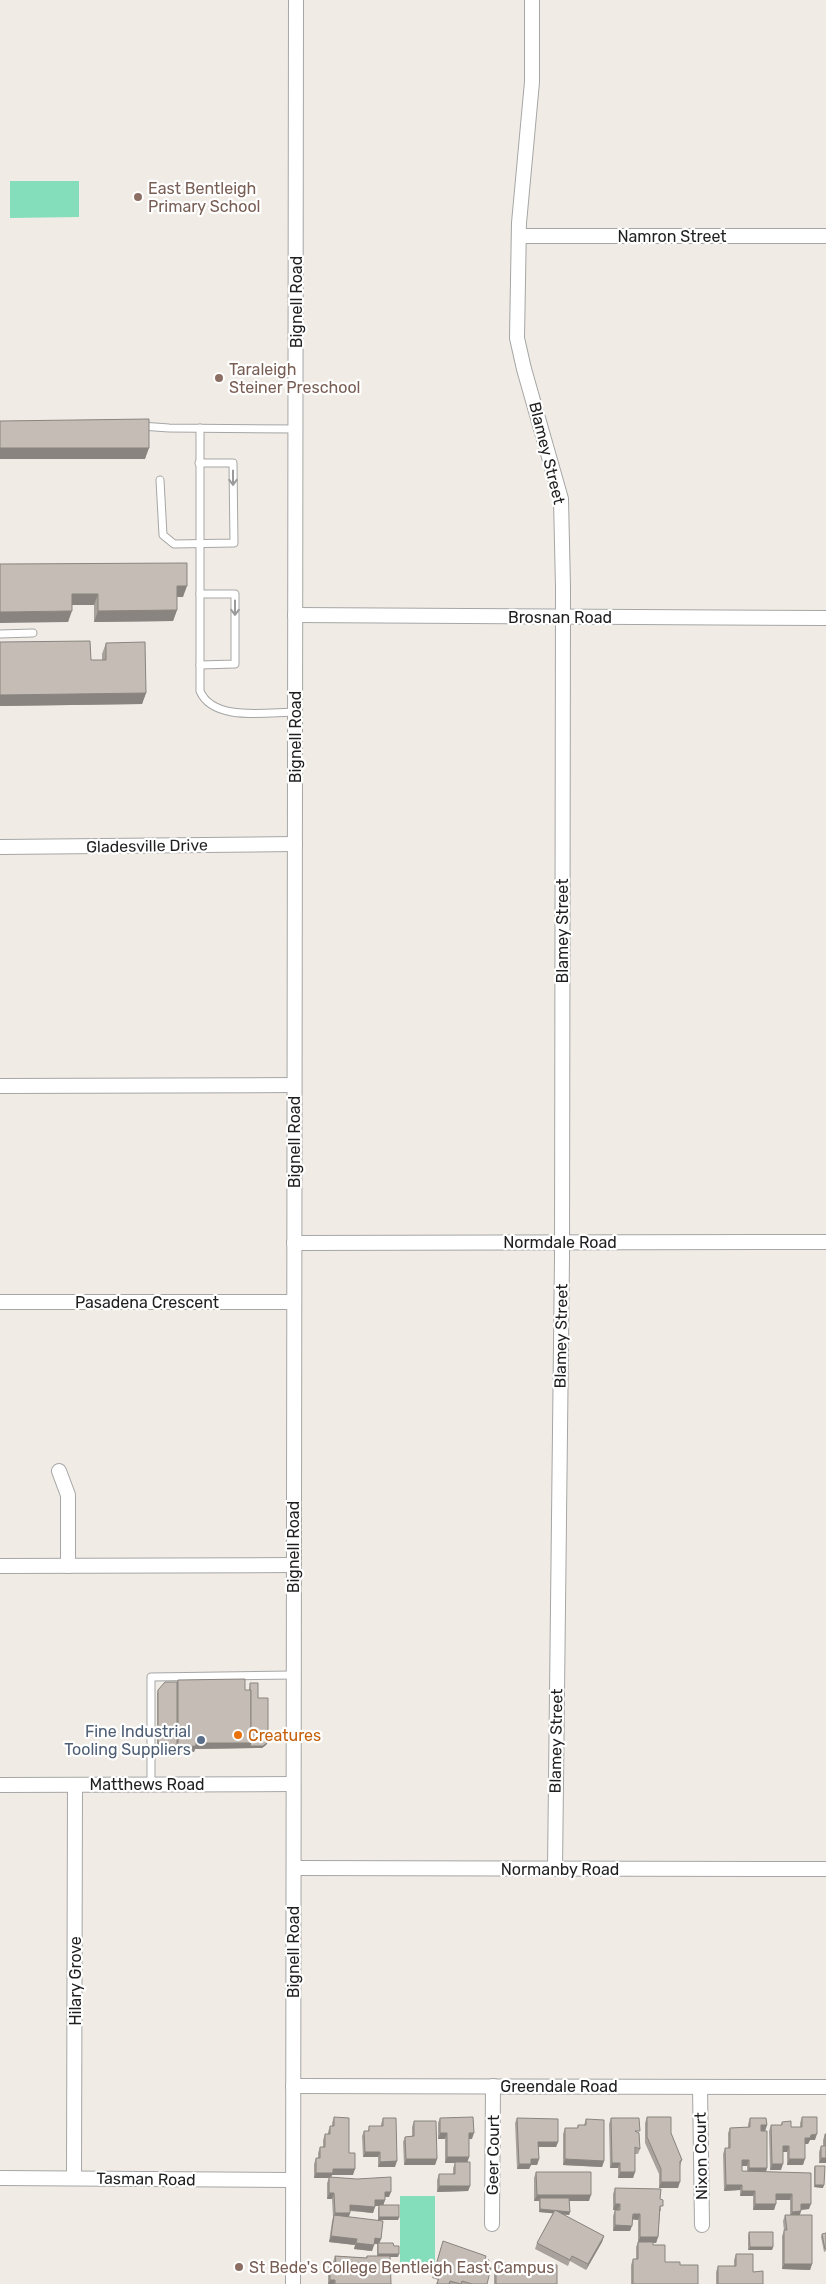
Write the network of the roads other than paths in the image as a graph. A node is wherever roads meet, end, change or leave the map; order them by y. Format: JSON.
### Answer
{"nodes":[{"id":1,"x":296,"y":0,"type":"edge"},
{"id":2,"x":532,"y":0,"type":"edge"},
{"id":3,"x":519,"y":236,"type":"junction"},
{"id":4,"x":826,"y":236,"type":"edge"},
{"id":5,"x":132,"y":425,"type":"edge"},
{"id":6,"x":200,"y":428,"type":"junction"},
{"id":7,"x":296,"y":429,"type":"junction"},
{"id":8,"x":199,"y":463,"type":"junction"},
{"id":9,"x":160,"y":480,"type":"dead end"},
{"id":10,"x":200,"y":544,"type":"junction"},
{"id":11,"x":200,"y":594,"type":"junction"},
{"id":12,"x":295,"y":615,"type":"junction"},
{"id":13,"x":563,"y":616,"type":"junction"},
{"id":14,"x":826,"y":618,"type":"edge"},
{"id":15,"x":33,"y":633,"type":"dead end"},
{"id":16,"x":0,"y":634,"type":"edge"},
{"id":17,"x":200,"y":665,"type":"junction"},
{"id":18,"x":296,"y":712,"type":"junction"},
{"id":19,"x":295,"y":844,"type":"junction"},
{"id":20,"x":0,"y":847,"type":"edge"},
{"id":21,"x":294,"y":1085,"type":"junction"},
{"id":22,"x":0,"y":1086,"type":"edge"},
{"id":23,"x":561,"y":1242,"type":"junction"},
{"id":24,"x":826,"y":1242,"type":"edge"},
{"id":25,"x":294,"y":1243,"type":"junction"},
{"id":26,"x":0,"y":1302,"type":"edge"},
{"id":27,"x":294,"y":1302,"type":"junction"},
{"id":28,"x":59,"y":1471,"type":"dead end"},
{"id":29,"x":293,"y":1565,"type":"junction"},
{"id":30,"x":0,"y":1566,"type":"edge"},
{"id":31,"x":68,"y":1566,"type":"junction"},
{"id":32,"x":293,"y":1675,"type":"junction"},
{"id":33,"x":151,"y":1784,"type":"junction"},
{"id":34,"x":293,"y":1784,"type":"junction"},
{"id":35,"x":0,"y":1785,"type":"edge"},
{"id":36,"x":75,"y":1785,"type":"junction"},
{"id":37,"x":294,"y":1868,"type":"junction"},
{"id":38,"x":555,"y":1869,"type":"junction"},
{"id":39,"x":826,"y":1869,"type":"edge"},
{"id":40,"x":293,"y":2086,"type":"junction"},
{"id":41,"x":493,"y":2086,"type":"junction"},
{"id":42,"x":700,"y":2087,"type":"junction"},
{"id":43,"x":826,"y":2087,"type":"edge"},
{"id":44,"x":0,"y":2178,"type":"edge"},
{"id":45,"x":74,"y":2178,"type":"junction"},
{"id":46,"x":292,"y":2180,"type":"junction"},
{"id":47,"x":492,"y":2224,"type":"dead end"},
{"id":48,"x":702,"y":2225,"type":"dead end"},
{"id":49,"x":293,"y":2284,"type":"edge"}],
"edges":[{"from":1,"to":7,"type":"street","name":"Bignell Road"},
{"from":2,"to":3,"type":"street","name":"Blamey Street"},
{"from":3,"to":4,"type":"street","name":"Namron Street"},
{"from":3,"to":13,"type":"street","name":"Blamey Street"},
{"from":5,"to":6,"type":"lane"},
{"from":6,"to":7,"type":"lane"},
{"from":6,"to":8,"type":"lane"},
{"from":7,"to":12,"type":"street","name":"Bignell Road"},
{"from":8,"to":10,"type":"lane"},
{"from":8,"to":10,"type":"lane","one_way":true},
{"from":9,"to":10,"type":"lane"},
{"from":10,"to":11,"type":"lane"},
{"from":11,"to":17,"type":"lane"},
{"from":11,"to":17,"type":"lane","one_way":true},
{"from":12,"to":13,"type":"street","name":"Brosnan Road"},
{"from":12,"to":18,"type":"street","name":"Bignell Road"},
{"from":13,"to":14,"type":"street","name":"Brosnan Road"},
{"from":13,"to":23,"type":"street","name":"Blamey Street"},
{"from":15,"to":16,"type":"lane"},
{"from":17,"to":18,"type":"lane"},
{"from":18,"to":19,"type":"street","name":"Bignell Road"},
{"from":19,"to":20,"type":"street","name":"Gladesville Drive"},
{"from":19,"to":21,"type":"street","name":"Bignell Road"},
{"from":21,"to":22,"type":"street"},
{"from":21,"to":25,"type":"street","name":"Bignell Road"},
{"from":23,"to":24,"type":"street","name":"Normdale Road"},
{"from":23,"to":25,"type":"street","name":"Normdale Road"},
{"from":23,"to":38,"type":"street","name":"Blamey Street"},
{"from":25,"to":27,"type":"street","name":"Bignell Road"},
{"from":26,"to":27,"type":"street","name":"Pasadena Crescent"},
{"from":27,"to":29,"type":"street","name":"Bignell Road"},
{"from":28,"to":31,"type":"street"},
{"from":29,"to":31,"type":"street"},
{"from":29,"to":32,"type":"street","name":"Bignell Road"},
{"from":30,"to":31,"type":"street"},
{"from":32,"to":33,"type":"lane"},
{"from":32,"to":34,"type":"street","name":"Bignell Road"},
{"from":33,"to":34,"type":"street","name":"Matthews Road"},
{"from":33,"to":36,"type":"street","name":"Matthews Road"},
{"from":34,"to":37,"type":"street","name":"Bignell Road"},
{"from":35,"to":36,"type":"street","name":"Matthews Road"},
{"from":36,"to":45,"type":"street","name":"Hilary Grove"},
{"from":37,"to":38,"type":"street","name":"Normanby Road"},
{"from":37,"to":40,"type":"street","name":"Bignell Road"},
{"from":38,"to":39,"type":"street","name":"Normanby Road"},
{"from":40,"to":41,"type":"street","name":"Greendale Road"},
{"from":40,"to":46,"type":"street","name":"Bignell Road"},
{"from":41,"to":42,"type":"street","name":"Greendale Road"},
{"from":41,"to":47,"type":"street","name":"Geer Court"},
{"from":42,"to":43,"type":"street","name":"Greendale Road"},
{"from":42,"to":48,"type":"street","name":"Nixon Court"},
{"from":44,"to":45,"type":"street","name":"Tasman Road"},
{"from":45,"to":46,"type":"street","name":"Tasman Road"},
{"from":46,"to":49,"type":"street","name":"Bignell Road"}]}
